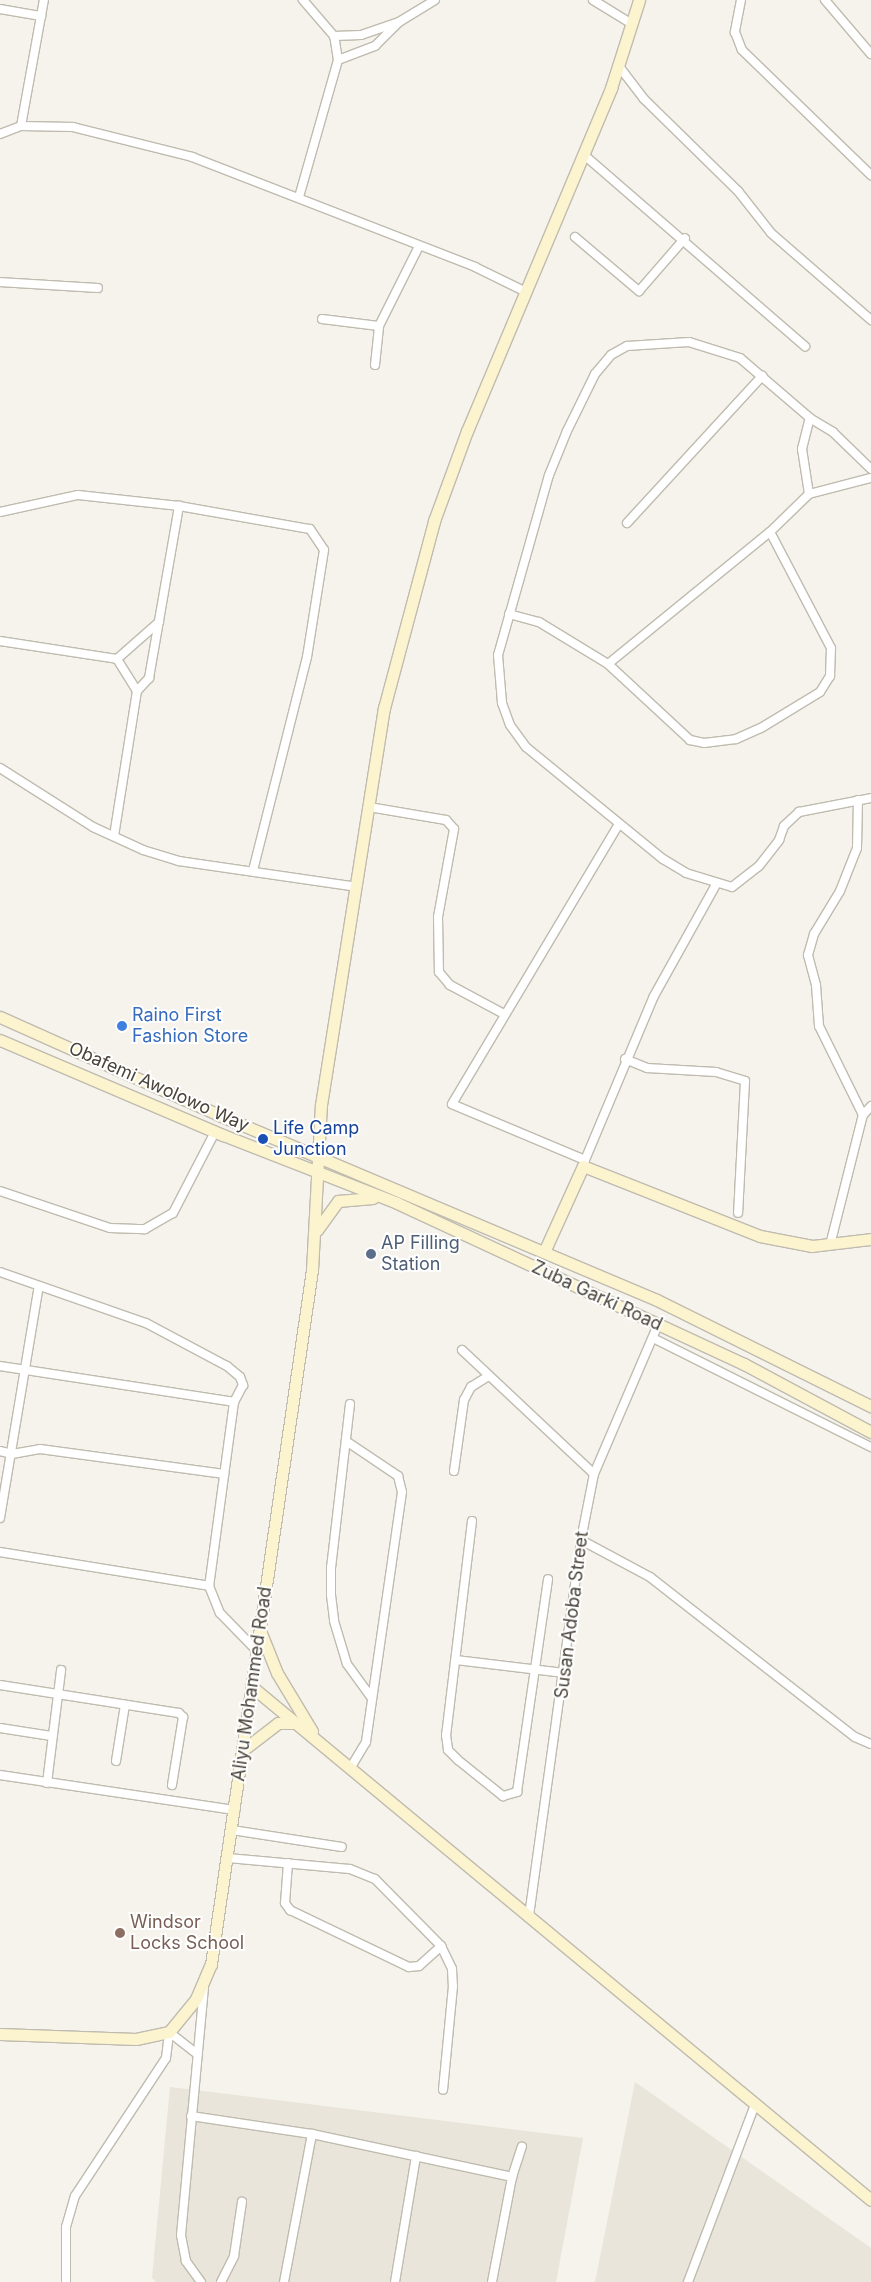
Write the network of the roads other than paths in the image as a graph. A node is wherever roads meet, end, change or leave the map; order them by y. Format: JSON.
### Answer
{"nodes":[{"id":1,"x":44,"y":0,"type":"edge"},
{"id":2,"x":303,"y":0,"type":"edge"},
{"id":3,"x":435,"y":0,"type":"edge"},
{"id":4,"x":592,"y":0,"type":"edge"},
{"id":5,"x":639,"y":0,"type":"edge"},
{"id":6,"x":742,"y":0,"type":"edge"},
{"id":7,"x":825,"y":0,"type":"edge"},
{"id":8,"x":0,"y":9,"type":"edge"},
{"id":9,"x":41,"y":16,"type":"junction"},
{"id":10,"x":399,"y":22,"type":"junction"},
{"id":11,"x":632,"y":24,"type":"junction"},
{"id":12,"x":334,"y":36,"type":"junction"},
{"id":13,"x":871,"y":41,"type":"edge"},
{"id":14,"x":863,"y":46,"type":"junction"},
{"id":15,"x":871,"y":54,"type":"edge"},
{"id":16,"x":338,"y":60,"type":"junction"},
{"id":17,"x":618,"y":64,"type":"junction"},
{"id":18,"x":21,"y":126,"type":"junction"},
{"id":19,"x":0,"y":134,"type":"edge"},
{"id":20,"x":583,"y":154,"type":"junction"},
{"id":21,"x":871,"y":175,"type":"edge"},
{"id":22,"x":299,"y":197,"type":"junction"},
{"id":23,"x":575,"y":237,"type":"dead end"},
{"id":24,"x":685,"y":238,"type":"junction"},
{"id":25,"x":418,"y":248,"type":"junction"},
{"id":26,"x":0,"y":282,"type":"edge"},
{"id":27,"x":98,"y":288,"type":"dead end"},
{"id":28,"x":524,"y":291,"type":"junction"},
{"id":29,"x":322,"y":319,"type":"dead end"},
{"id":30,"x":871,"y":320,"type":"edge"},
{"id":31,"x":379,"y":326,"type":"junction"},
{"id":32,"x":805,"y":346,"type":"dead end"},
{"id":33,"x":375,"y":365,"type":"dead end"},
{"id":34,"x":762,"y":376,"type":"junction"},
{"id":35,"x":810,"y":418,"type":"junction"},
{"id":36,"x":871,"y":469,"type":"edge"},
{"id":37,"x":871,"y":478,"type":"edge"},
{"id":38,"x":809,"y":494,"type":"junction"},
{"id":39,"x":179,"y":506,"type":"junction"},
{"id":40,"x":0,"y":512,"type":"edge"},
{"id":41,"x":627,"y":523,"type":"dead end"},
{"id":42,"x":770,"y":532,"type":"junction"},
{"id":43,"x":509,"y":614,"type":"junction"},
{"id":44,"x":158,"y":622,"type":"junction"},
{"id":45,"x":0,"y":641,"type":"edge"},
{"id":46,"x":117,"y":659,"type":"junction"},
{"id":47,"x":608,"y":664,"type":"junction"},
{"id":48,"x":137,"y":691,"type":"junction"},
{"id":49,"x":0,"y":768,"type":"edge"},
{"id":50,"x":871,"y":798,"type":"edge"},
{"id":51,"x":858,"y":800,"type":"junction"},
{"id":52,"x":369,"y":807,"type":"junction"},
{"id":53,"x":619,"y":824,"type":"junction"},
{"id":54,"x":114,"y":836,"type":"junction"},
{"id":55,"x":253,"y":871,"type":"junction"},
{"id":56,"x":717,"y":884,"type":"junction"},
{"id":57,"x":357,"y":888,"type":"junction"},
{"id":58,"x":504,"y":1014,"type":"junction"},
{"id":59,"x":0,"y":1017,"type":"edge"},
{"id":60,"x":0,"y":1040,"type":"edge"},
{"id":61,"x":625,"y":1059,"type":"junction"},
{"id":62,"x":871,"y":1106,"type":"edge"},
{"id":63,"x":863,"y":1115,"type":"junction"},
{"id":64,"x":215,"y":1132,"type":"junction"},
{"id":65,"x":320,"y":1155,"type":"junction"},
{"id":66,"x":584,"y":1163,"type":"junction"},
{"id":67,"x":318,"y":1172,"type":"junction"},
{"id":68,"x":0,"y":1191,"type":"edge"},
{"id":69,"x":397,"y":1203,"type":"junction"},
{"id":70,"x":738,"y":1214,"type":"dead end"},
{"id":71,"x":316,"y":1231,"type":"junction"},
{"id":72,"x":871,"y":1239,"type":"edge"},
{"id":73,"x":830,"y":1245,"type":"junction"},
{"id":74,"x":544,"y":1252,"type":"junction"},
{"id":75,"x":0,"y":1272,"type":"edge"},
{"id":76,"x":39,"y":1286,"type":"junction"},
{"id":77,"x":658,"y":1325,"type":"junction"},
{"id":78,"x":652,"y":1338,"type":"junction"},
{"id":79,"x":462,"y":1350,"type":"dead end"},
{"id":80,"x":0,"y":1366,"type":"edge"},
{"id":81,"x":27,"y":1371,"type":"junction"},
{"id":82,"x":488,"y":1377,"type":"junction"},
{"id":83,"x":234,"y":1402,"type":"junction"},
{"id":84,"x":350,"y":1404,"type":"dead end"},
{"id":85,"x":871,"y":1406,"type":"edge"},
{"id":86,"x":871,"y":1432,"type":"edge"},
{"id":87,"x":346,"y":1441,"type":"junction"},
{"id":88,"x":871,"y":1447,"type":"edge"},
{"id":89,"x":0,"y":1451,"type":"edge"},
{"id":90,"x":12,"y":1454,"type":"junction"},
{"id":91,"x":454,"y":1471,"type":"dead end"},
{"id":92,"x":224,"y":1474,"type":"junction"},
{"id":93,"x":594,"y":1474,"type":"junction"},
{"id":94,"x":0,"y":1518,"type":"edge"},
{"id":95,"x":472,"y":1521,"type":"dead end"},
{"id":96,"x":581,"y":1540,"type":"junction"},
{"id":97,"x":0,"y":1552,"type":"edge"},
{"id":98,"x":548,"y":1580,"type":"dead end"},
{"id":99,"x":209,"y":1586,"type":"junction"},
{"id":100,"x":260,"y":1627,"type":"junction"},
{"id":101,"x":256,"y":1650,"type":"junction"},
{"id":102,"x":456,"y":1660,"type":"junction"},
{"id":103,"x":533,"y":1669,"type":"junction"},
{"id":104,"x":61,"y":1670,"type":"dead end"},
{"id":105,"x":564,"y":1674,"type":"junction"},
{"id":106,"x":0,"y":1685,"type":"edge"},
{"id":107,"x":251,"y":1686,"type":"junction"},
{"id":108,"x":57,"y":1693,"type":"junction"},
{"id":109,"x":371,"y":1697,"type":"junction"},
{"id":110,"x":125,"y":1705,"type":"junction"},
{"id":111,"x":298,"y":1723,"type":"junction"},
{"id":112,"x":0,"y":1728,"type":"edge"},
{"id":113,"x":51,"y":1736,"type":"junction"},
{"id":114,"x":317,"y":1739,"type":"junction"},
{"id":115,"x":871,"y":1744,"type":"edge"},
{"id":116,"x":243,"y":1750,"type":"junction"},
{"id":117,"x":116,"y":1762,"type":"dead end"},
{"id":118,"x":351,"y":1768,"type":"junction"},
{"id":119,"x":0,"y":1775,"type":"edge"},
{"id":120,"x":46,"y":1783,"type":"junction"},
{"id":121,"x":172,"y":1785,"type":"dead end"},
{"id":122,"x":235,"y":1810,"type":"junction"},
{"id":123,"x":232,"y":1830,"type":"junction"},
{"id":124,"x":342,"y":1847,"type":"dead end"},
{"id":125,"x":228,"y":1858,"type":"junction"},
{"id":126,"x":288,"y":1863,"type":"junction"},
{"id":127,"x":529,"y":1916,"type":"junction"},
{"id":128,"x":441,"y":1946,"type":"junction"},
{"id":129,"x":205,"y":1984,"type":"junction"},
{"id":130,"x":169,"y":2032,"type":"junction"},
{"id":131,"x":0,"y":2034,"type":"edge"},
{"id":132,"x":198,"y":2054,"type":"junction"},
{"id":133,"x":443,"y":2090,"type":"dead end"},
{"id":134,"x":755,"y":2105,"type":"junction"},
{"id":135,"x":191,"y":2116,"type":"junction"},
{"id":136,"x":312,"y":2134,"type":"junction"},
{"id":137,"x":522,"y":2147,"type":"dead end"},
{"id":138,"x":416,"y":2156,"type":"junction"},
{"id":139,"x":512,"y":2177,"type":"junction"},
{"id":140,"x":871,"y":2200,"type":"edge"},
{"id":141,"x":242,"y":2202,"type":"dead end"},
{"id":142,"x":66,"y":2282,"type":"edge"},
{"id":143,"x":201,"y":2282,"type":"edge"},
{"id":144,"x":221,"y":2282,"type":"edge"},
{"id":145,"x":284,"y":2282,"type":"edge"},
{"id":146,"x":395,"y":2282,"type":"edge"},
{"id":147,"x":492,"y":2282,"type":"edge"},
{"id":148,"x":688,"y":2282,"type":"edge"}],
"edges":[{"from":1,"to":9,"type":"street"},
{"from":2,"to":12,"type":"street"},
{"from":3,"to":10,"type":"street"},
{"from":4,"to":11,"type":"street"},
{"from":5,"to":11,"type":"street","name":"Aliyu Mohammed Road"},
{"from":6,"to":21,"type":"street"},
{"from":7,"to":14,"type":"street"},
{"from":8,"to":9,"type":"street"},
{"from":9,"to":18,"type":"street"},
{"from":10,"to":12,"type":"street"},
{"from":10,"to":16,"type":"street"},
{"from":11,"to":17,"type":"street","name":"Aliyu Mohammed Road"},
{"from":12,"to":16,"type":"street"},
{"from":13,"to":14,"type":"street"},
{"from":14,"to":15,"type":"street"},
{"from":16,"to":22,"type":"street"},
{"from":17,"to":20,"type":"street","name":"Aliyu Mohammed Road"},
{"from":17,"to":30,"type":"street"},
{"from":18,"to":19,"type":"street"},
{"from":18,"to":22,"type":"street"},
{"from":20,"to":24,"type":"street"},
{"from":20,"to":28,"type":"street","name":"Aliyu Mohammed Road"},
{"from":22,"to":25,"type":"street"},
{"from":23,"to":24,"type":"street"},
{"from":24,"to":32,"type":"street"},
{"from":25,"to":28,"type":"street"},
{"from":25,"to":31,"type":"street"},
{"from":26,"to":27,"type":"street"},
{"from":28,"to":52,"type":"street","name":"Aliyu Mohammed Road"},
{"from":29,"to":31,"type":"street"},
{"from":31,"to":33,"type":"street"},
{"from":34,"to":35,"type":"street"},
{"from":34,"to":41,"type":"street"},
{"from":34,"to":43,"type":"street"},
{"from":35,"to":36,"type":"street"},
{"from":35,"to":38,"type":"street"},
{"from":37,"to":38,"type":"street"},
{"from":38,"to":42,"type":"street"},
{"from":39,"to":40,"type":"street"},
{"from":39,"to":44,"type":"street"},
{"from":39,"to":55,"type":"street"},
{"from":42,"to":47,"type":"street"},
{"from":42,"to":47,"type":"street"},
{"from":43,"to":47,"type":"street"},
{"from":43,"to":53,"type":"street"},
{"from":44,"to":46,"type":"street"},
{"from":44,"to":48,"type":"street"},
{"from":45,"to":46,"type":"street"},
{"from":46,"to":48,"type":"street"},
{"from":48,"to":54,"type":"street"},
{"from":49,"to":54,"type":"street"},
{"from":50,"to":51,"type":"street"},
{"from":51,"to":56,"type":"street"},
{"from":51,"to":63,"type":"street"},
{"from":52,"to":57,"type":"street","name":"Aliyu Mohammed Road"},
{"from":52,"to":58,"type":"street"},
{"from":53,"to":56,"type":"street"},
{"from":53,"to":58,"type":"street"},
{"from":54,"to":55,"type":"street"},
{"from":55,"to":57,"type":"street"},
{"from":56,"to":61,"type":"street"},
{"from":57,"to":65,"type":"street","name":"Aliyu Mohammed Road"},
{"from":58,"to":66,"type":"street"},
{"from":59,"to":65,"type":"street","name":"Obafemi Awolowo Way"},
{"from":60,"to":64,"type":"street","name":"Obafemi Awolowo Way"},
{"from":61,"to":66,"type":"street"},
{"from":61,"to":70,"type":"street"},
{"from":62,"to":63,"type":"street"},
{"from":63,"to":73,"type":"street"},
{"from":64,"to":67,"type":"street","name":"Obafemi Awolowo Way"},
{"from":64,"to":68,"type":"street"},
{"from":65,"to":67,"type":"street","name":"Aliyu Mohammed Road"},
{"from":65,"to":74,"type":"street","name":"Zuba Garki Road"},
{"from":66,"to":73,"type":"street"},
{"from":66,"to":74,"type":"street","name":"Zuba Garki Road"},
{"from":67,"to":69,"type":"street","name":"Zuba Garki Road"},
{"from":67,"to":71,"type":"street","name":"Aliyu Mohammed Road"},
{"from":69,"to":71,"type":"street"},
{"from":69,"to":77,"type":"street","name":"Zuba Garki Road"},
{"from":71,"to":100,"type":"street","name":"Aliyu Mohammed Road"},
{"from":72,"to":73,"type":"street"},
{"from":74,"to":85,"type":"street","name":"Zuba Garki Road"},
{"from":75,"to":76,"type":"street"},
{"from":76,"to":81,"type":"street"},
{"from":76,"to":83,"type":"street"},
{"from":77,"to":78,"type":"street","name":"Susan Adoba Street"},
{"from":77,"to":86,"type":"street","name":"Zuba Garki Road"},
{"from":78,"to":88,"type":"street"},
{"from":78,"to":93,"type":"street","name":"Susan Adoba Street"},
{"from":79,"to":82,"type":"street"},
{"from":80,"to":81,"type":"street"},
{"from":81,"to":83,"type":"street"},
{"from":81,"to":90,"type":"street"},
{"from":82,"to":91,"type":"street"},
{"from":82,"to":93,"type":"street"},
{"from":83,"to":92,"type":"street"},
{"from":84,"to":87,"type":"street"},
{"from":87,"to":109,"type":"street"},
{"from":87,"to":109,"type":"street"},
{"from":89,"to":90,"type":"street"},
{"from":90,"to":92,"type":"street"},
{"from":90,"to":94,"type":"street"},
{"from":92,"to":99,"type":"street"},
{"from":93,"to":96,"type":"street","name":"Susan Adoba Street"},
{"from":95,"to":102,"type":"street"},
{"from":96,"to":105,"type":"street","name":"Susan Adoba Street"},
{"from":96,"to":115,"type":"street"},
{"from":97,"to":99,"type":"street"},
{"from":98,"to":103,"type":"street"},
{"from":99,"to":101,"type":"street"},
{"from":100,"to":101,"type":"street","name":"Aliyu Mohammed Road"},
{"from":100,"to":114,"type":"street"},
{"from":101,"to":107,"type":"street","name":"Aliyu Mohammed Road"},
{"from":102,"to":103,"type":"street"},
{"from":102,"to":103,"type":"street"},
{"from":103,"to":105,"type":"street"},
{"from":104,"to":108,"type":"street"},
{"from":105,"to":127,"type":"street","name":"Susan Adoba Street"},
{"from":106,"to":108,"type":"street"},
{"from":107,"to":111,"type":"street"},
{"from":107,"to":116,"type":"street","name":"Aliyu Mohammed Road"},
{"from":108,"to":110,"type":"street"},
{"from":108,"to":113,"type":"street"},
{"from":109,"to":118,"type":"street"},
{"from":110,"to":117,"type":"street"},
{"from":110,"to":121,"type":"street"},
{"from":111,"to":114,"type":"street"},
{"from":111,"to":116,"type":"street"},
{"from":112,"to":113,"type":"street"},
{"from":113,"to":120,"type":"street"},
{"from":114,"to":118,"type":"street"},
{"from":116,"to":122,"type":"street","name":"Aliyu Mohammed Road"},
{"from":118,"to":127,"type":"street"},
{"from":119,"to":120,"type":"street"},
{"from":120,"to":122,"type":"street"},
{"from":122,"to":123,"type":"street","name":"Aliyu Mohammed Road"},
{"from":123,"to":124,"type":"street"},
{"from":123,"to":125,"type":"street","name":"Aliyu Mohammed Road"},
{"from":125,"to":126,"type":"street"},
{"from":125,"to":129,"type":"street","name":"Aliyu Mohammed Road"},
{"from":126,"to":128,"type":"street"},
{"from":126,"to":128,"type":"street"},
{"from":127,"to":134,"type":"street"},
{"from":128,"to":133,"type":"street"},
{"from":129,"to":130,"type":"street","name":"Aliyu Mohammed Road"},
{"from":129,"to":132,"type":"street"},
{"from":130,"to":131,"type":"street"},
{"from":130,"to":132,"type":"street"},
{"from":130,"to":142,"type":"street"},
{"from":132,"to":135,"type":"street"},
{"from":134,"to":140,"type":"street"},
{"from":134,"to":148,"type":"street"},
{"from":135,"to":136,"type":"street"},
{"from":135,"to":143,"type":"street"},
{"from":136,"to":138,"type":"street"},
{"from":136,"to":145,"type":"street"},
{"from":137,"to":139,"type":"street"},
{"from":138,"to":139,"type":"street"},
{"from":138,"to":146,"type":"street"},
{"from":139,"to":147,"type":"street"},
{"from":141,"to":144,"type":"street"}]}
